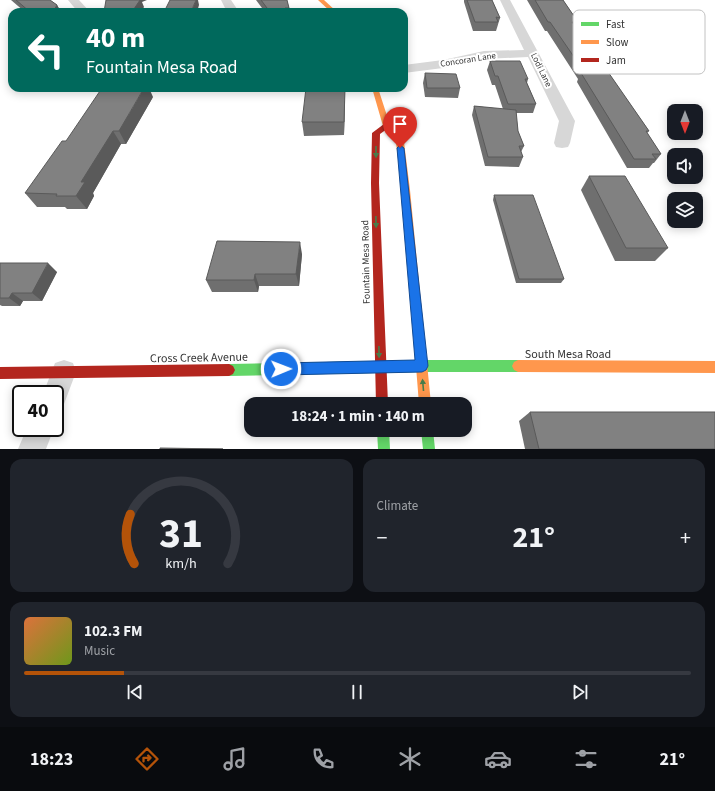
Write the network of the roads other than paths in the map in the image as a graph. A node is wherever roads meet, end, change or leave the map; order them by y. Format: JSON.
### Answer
{"nodes":[{"id":1,"x":73,"y":0,"type":"edge"},
{"id":2,"x":321,"y":0,"type":"edge"},
{"id":3,"x":505,"y":0,"type":"edge"},
{"id":4,"x":80,"y":8,"type":"edge"},
{"id":5,"x":330,"y":8,"type":"edge"},
{"id":6,"x":533,"y":53,"type":"junction"},
{"id":7,"x":408,"y":68,"type":"edge"},
{"id":8,"x":376,"y":92,"type":"edge"},
{"id":9,"x":387,"y":126,"type":"junction"},
{"id":10,"x":562,"y":143,"type":"dead end"},
{"id":11,"x":422,"y":366,"type":"junction"},
{"id":12,"x":715,"y":367,"type":"edge"},
{"id":13,"x":380,"y":368,"type":"junction"},
{"id":14,"x":64,"y":372,"type":"junction"},
{"id":15,"x":0,"y":373,"type":"edge"},
{"id":16,"x":59,"y":385,"type":"edge"},
{"id":17,"x":382,"y":397,"type":"edge"},
{"id":18,"x":424,"y":397,"type":"edge"},
{"id":19,"x":37,"y":437,"type":"edge"},
{"id":20,"x":383,"y":437,"type":"edge"},
{"id":21,"x":428,"y":437,"type":"edge"},
{"id":22,"x":32,"y":449,"type":"edge"},
{"id":23,"x":384,"y":449,"type":"edge"},
{"id":24,"x":429,"y":449,"type":"edge"}],
"edges":[{"from":1,"to":4,"type":"street"},
{"from":2,"to":5,"type":"main road"},
{"from":3,"to":6,"type":"street","name":"Lodi Lane"},
{"from":6,"to":7,"type":"street","name":"Concoran Lane"},
{"from":6,"to":10,"type":"street","name":"Lodi Lane"},
{"from":8,"to":9,"type":"main road"},
{"from":9,"to":11,"type":"main road"},
{"from":9,"to":13,"type":"main road","name":"Fountain Mesa Road","one_way":true},
{"from":11,"to":12,"type":"main road","name":"South Mesa Road"},
{"from":11,"to":13,"type":"main road","name":"Cross Creek Avenue"},
{"from":18,"to":11,"type":"main road","one_way":true},
{"from":13,"to":14,"type":"main road","name":"Cross Creek Avenue"},
{"from":13,"to":17,"type":"main road","name":"Fountain Mesa Road"},
{"from":14,"to":15,"type":"main road","name":"Cross Creek Avenue"},
{"from":14,"to":16,"type":"street"},
{"from":19,"to":22,"type":"street"},
{"from":20,"to":23,"type":"main road"},
{"from":21,"to":24,"type":"main road"}]}
